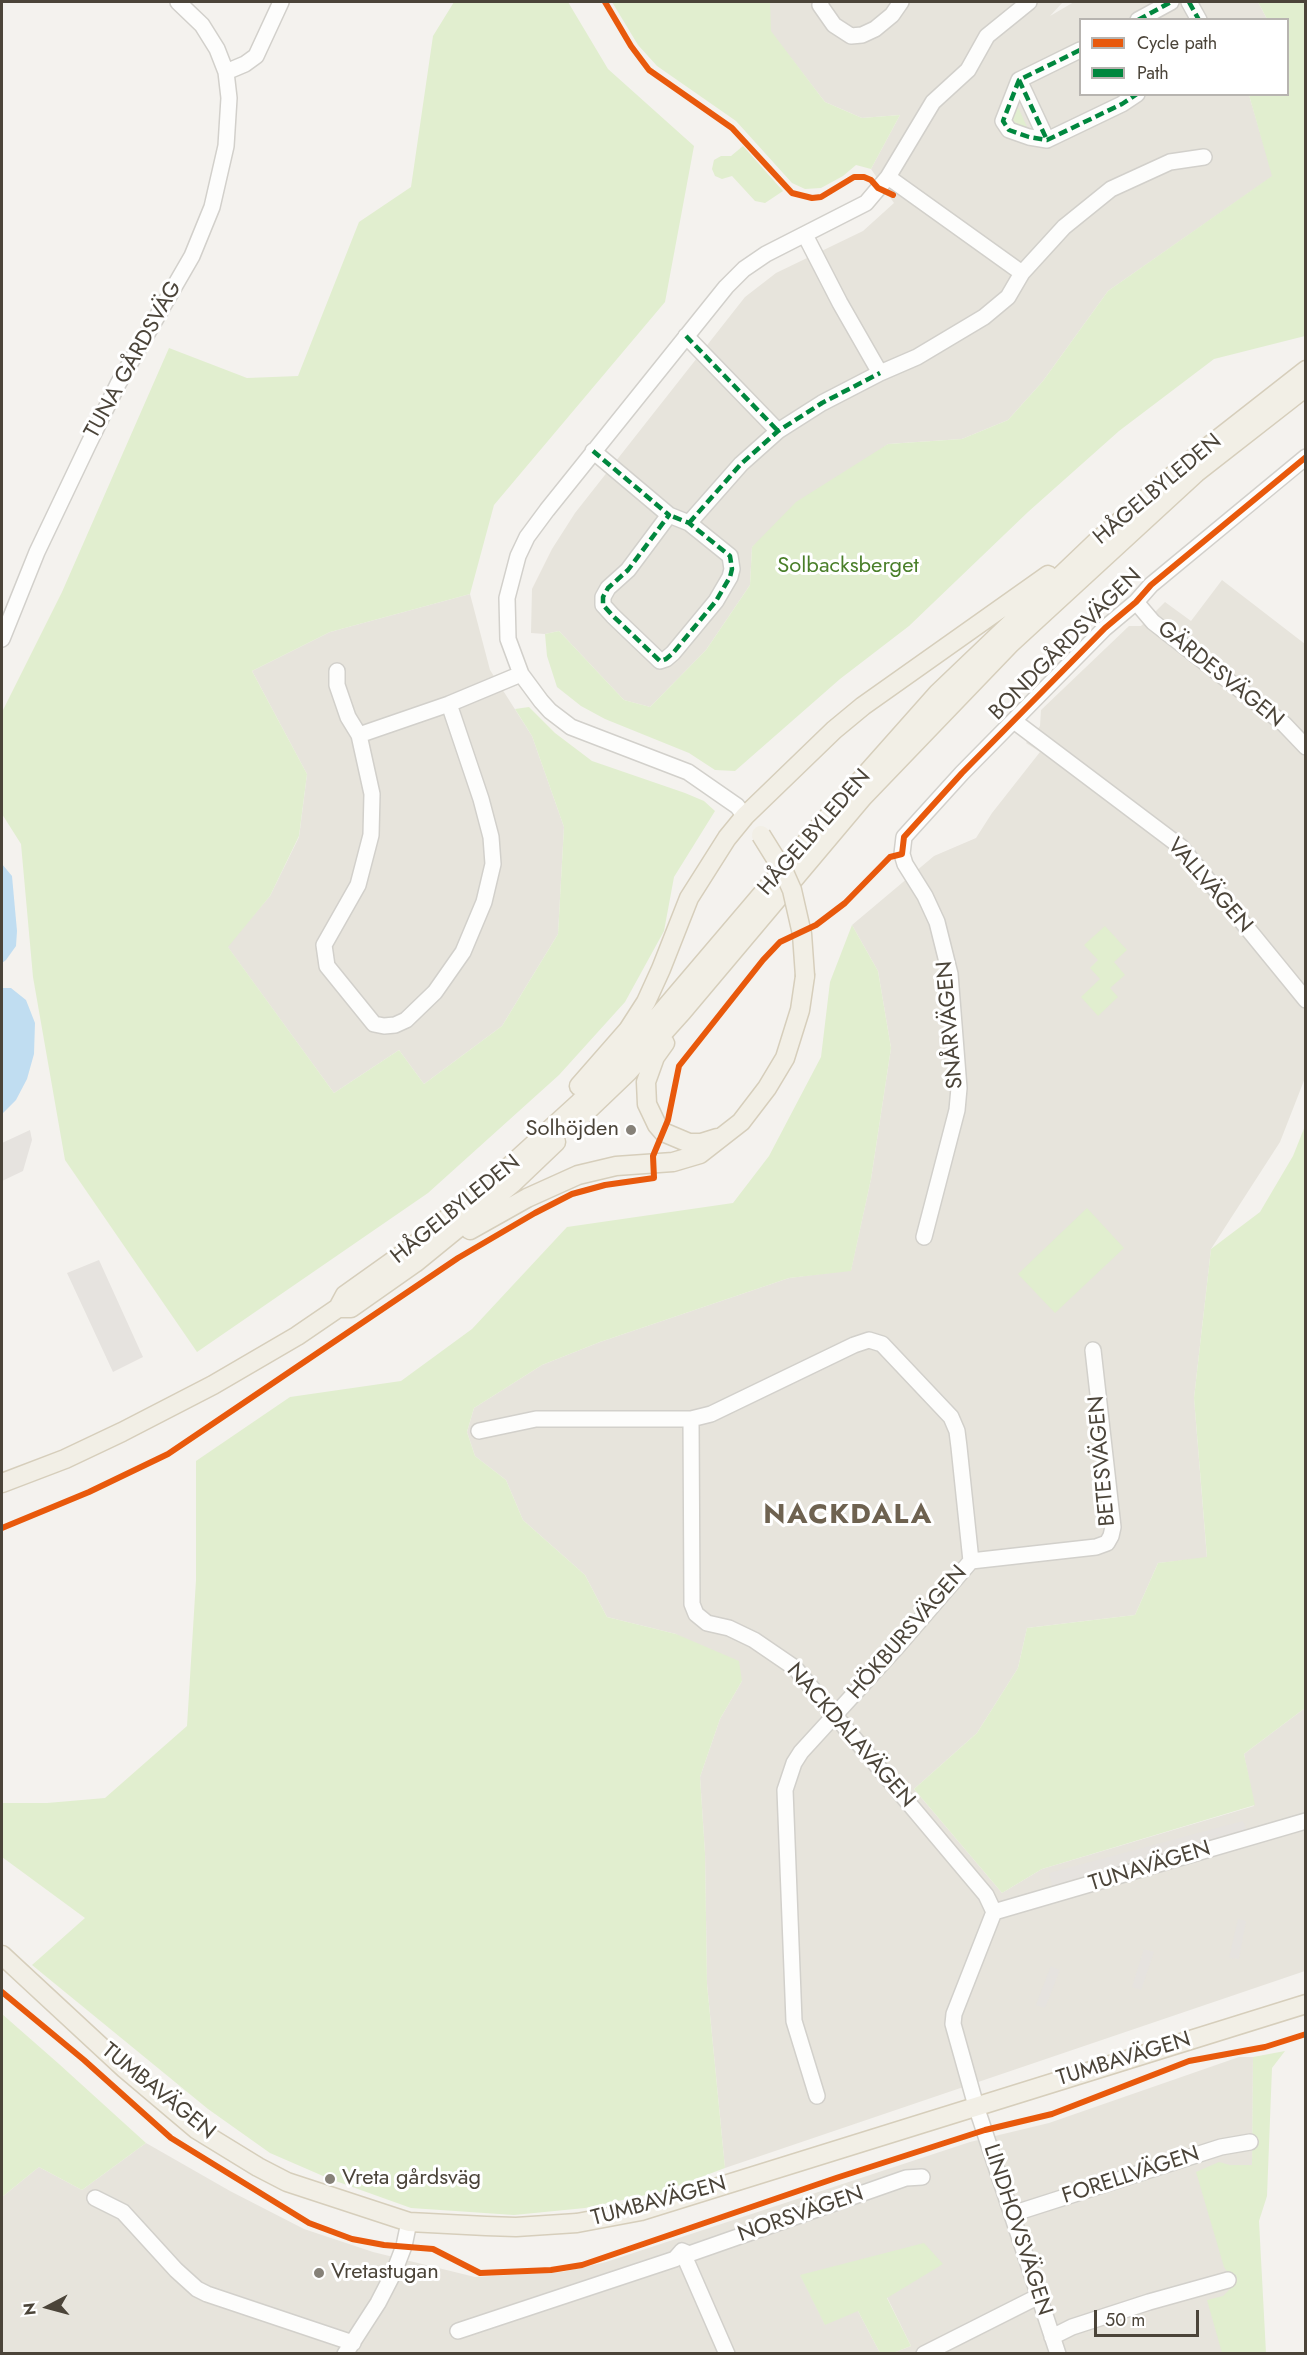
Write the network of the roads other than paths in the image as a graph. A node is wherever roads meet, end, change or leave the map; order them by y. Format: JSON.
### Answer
{"nodes":[{"id":1,"x":178,"y":2,"type":"edge"},
{"id":2,"x":281,"y":2,"type":"edge"},
{"id":3,"x":821,"y":2,"type":"edge"},
{"id":4,"x":901,"y":2,"type":"edge"},
{"id":5,"x":1029,"y":2,"type":"edge"},
{"id":6,"x":1171,"y":2,"type":"edge"},
{"id":7,"x":1189,"y":2,"type":"edge"},
{"id":8,"x":1142,"y":18,"type":"edge"},
{"id":9,"x":1198,"y":18,"type":"edge"},
{"id":10,"x":1079,"y":50,"type":"edge"},
{"id":11,"x":226,"y":72,"type":"junction"},
{"id":12,"x":1018,"y":80,"type":"junction"},
{"id":13,"x":1133,"y":96,"type":"edge"},
{"id":14,"x":1047,"y":140,"type":"junction"},
{"id":15,"x":1204,"y":157,"type":"dead end"},
{"id":16,"x":888,"y":177,"type":"junction"},
{"id":17,"x":805,"y":235,"type":"junction"},
{"id":18,"x":1022,"y":273,"type":"junction"},
{"id":19,"x":686,"y":336,"type":"junction"},
{"id":20,"x":1305,"y":370,"type":"edge"},
{"id":21,"x":880,"y":373,"type":"junction"},
{"id":22,"x":1305,"y":387,"type":"edge"},
{"id":23,"x":778,"y":431,"type":"junction"},
{"id":24,"x":593,"y":451,"type":"junction"},
{"id":25,"x":1305,"y":457,"type":"edge"},
{"id":26,"x":669,"y":515,"type":"junction"},
{"id":27,"x":689,"y":523,"type":"junction"},
{"id":28,"x":1096,"y":542,"type":"junction"},
{"id":29,"x":1136,"y":602,"type":"junction"},
{"id":30,"x":2,"y":639,"type":"edge"},
{"id":31,"x":337,"y":670,"type":"dead end"},
{"id":32,"x":521,"y":674,"type":"junction"},
{"id":33,"x":449,"y":704,"type":"junction"},
{"id":34,"x":1014,"y":721,"type":"junction"},
{"id":35,"x":359,"y":735,"type":"junction"},
{"id":36,"x":1305,"y":747,"type":"edge"},
{"id":37,"x":745,"y":816,"type":"junction"},
{"id":38,"x":902,"y":854,"type":"joint"},
{"id":39,"x":711,"y":976,"type":"junction"},
{"id":40,"x":1305,"y":1000,"type":"edge"},
{"id":41,"x":726,"y":1133,"type":"junction"},
{"id":42,"x":924,"y":1237,"type":"dead end"},
{"id":43,"x":414,"y":1254,"type":"junction"},
{"id":44,"x":1094,"y":1350,"type":"dead end"},
{"id":45,"x":691,"y":1419,"type":"junction"},
{"id":46,"x":479,"y":1431,"type":"dead end"},
{"id":47,"x":2,"y":1483,"type":"edge"},
{"id":48,"x":971,"y":1561,"type":"junction"},
{"id":49,"x":836,"y":1715,"type":"junction"},
{"id":50,"x":1305,"y":1821,"type":"edge"},
{"id":51,"x":994,"y":1912,"type":"junction"},
{"id":52,"x":2,"y":1955,"type":"edge"},
{"id":53,"x":1305,"y":2004,"type":"edge"},
{"id":54,"x":817,"y":2096,"type":"dead end"},
{"id":55,"x":976,"y":2106,"type":"junction"},
{"id":56,"x":1251,"y":2142,"type":"dead end"},
{"id":57,"x":922,"y":2176,"type":"dead end"},
{"id":58,"x":95,"y":2198,"type":"dead end"},
{"id":59,"x":1012,"y":2214,"type":"junction"},
{"id":60,"x":409,"y":2222,"type":"junction"},
{"id":61,"x":682,"y":2251,"type":"junction"},
{"id":62,"x":1228,"y":2280,"type":"dead end"},
{"id":63,"x":1039,"y":2296,"type":"junction"},
{"id":64,"x":458,"y":2331,"type":"dead end"},
{"id":65,"x":1052,"y":2337,"type":"junction"},
{"id":66,"x":349,"y":2348,"type":"edge"},
{"id":67,"x":727,"y":2354,"type":"edge"},
{"id":68,"x":924,"y":2354,"type":"edge"},
{"id":69,"x":1058,"y":2354,"type":"edge"}],
"edges":[{"from":1,"to":11,"type":"street","name":"TUNA GÅRDSVÄG"},
{"from":2,"to":11,"type":"street"},
{"from":3,"to":4,"type":"street"},
{"from":5,"to":16,"type":"street"},
{"from":6,"to":8,"type":"street"},
{"from":7,"to":9,"type":"street"},
{"from":10,"to":12,"type":"street"},
{"from":11,"to":30,"type":"street","name":"TUNA GÅRDSVÄG"},
{"from":12,"to":14,"type":"street"},
{"from":12,"to":14,"type":"street"},
{"from":13,"to":14,"type":"street"},
{"from":15,"to":18,"type":"street"},
{"from":16,"to":17,"type":"street"},
{"from":16,"to":18,"type":"street"},
{"from":17,"to":19,"type":"street"},
{"from":17,"to":21,"type":"street"},
{"from":18,"to":21,"type":"street"},
{"from":19,"to":23,"type":"street"},
{"from":19,"to":24,"type":"street"},
{"from":20,"to":28,"type":"main road","name":"HÅGELBYLEDEN"},
{"from":21,"to":23,"type":"street"},
{"from":22,"to":39,"type":"main road","name":"HÅGELBYLEDEN"},
{"from":23,"to":27,"type":"street"},
{"from":24,"to":26,"type":"street"},
{"from":24,"to":32,"type":"street"},
{"from":25,"to":29,"type":"street","name":"BONDGÅRDSVÄGEN"},
{"from":26,"to":27,"type":"street"},
{"from":26,"to":27,"type":"street"},
{"from":28,"to":37,"type":"main road"},
{"from":28,"to":43,"type":"main road","name":"HÅGELBYLEDEN"},
{"from":29,"to":34,"type":"street","name":"BONDGÅRDSVÄGEN"},
{"from":29,"to":36,"type":"street","name":"GÄRDESVÄGEN"},
{"from":31,"to":35,"type":"street"},
{"from":32,"to":33,"type":"street"},
{"from":32,"to":37,"type":"street"},
{"from":33,"to":35,"type":"street"},
{"from":33,"to":35,"type":"street"},
{"from":34,"to":38,"type":"street","name":"BONDGÅRDSVÄGEN"},
{"from":34,"to":40,"type":"street","name":"VALLVÄGEN"},
{"from":37,"to":41,"type":"main road","bridge":true},
{"from":37,"to":43,"type":"main road"},
{"from":38,"to":42,"type":"street","name":"SNÅRVÄGEN"},
{"from":39,"to":41,"type":"main road"},
{"from":39,"to":43,"type":"main road","name":"HÅGELBYLEDEN"},
{"from":41,"to":43,"type":"main road"},
{"from":43,"to":47,"type":"main road","name":"HÅGELBYLEDEN"},
{"from":44,"to":48,"type":"street","name":"BETESVÄGEN"},
{"from":45,"to":46,"type":"street","name":"HÖKBURSVÄGEN"},
{"from":45,"to":48,"type":"street","name":"HÖKBURSVÄGEN"},
{"from":45,"to":49,"type":"street","name":"NACKDALAVÄGEN"},
{"from":48,"to":49,"type":"street","name":"HÖKBURSVÄGEN"},
{"from":49,"to":51,"type":"street","name":"NACKDALAVÄGEN"},
{"from":49,"to":54,"type":"street","name":"HÖKBURSVÄGEN"},
{"from":50,"to":51,"type":"street","name":"TUNAVÄGEN"},
{"from":51,"to":55,"type":"street"},
{"from":52,"to":60,"type":"main road","name":"TUMBAVÄGEN"},
{"from":53,"to":55,"type":"main road","name":"TUMBAVÄGEN"},
{"from":55,"to":59,"type":"street","name":"LINDHOVSVÄGEN"},
{"from":55,"to":60,"type":"main road","name":"TUMBAVÄGEN"},
{"from":56,"to":59,"type":"street","name":"FORELLVÄGEN"},
{"from":57,"to":61,"type":"street","name":"NORSVÄGEN"},
{"from":58,"to":66,"type":"street"},
{"from":59,"to":63,"type":"street","name":"LINDHOVSVÄGEN"},
{"from":60,"to":66,"type":"street"},
{"from":61,"to":64,"type":"street","name":"NORSVÄGEN"},
{"from":61,"to":67,"type":"street"},
{"from":62,"to":65,"type":"street"},
{"from":63,"to":65,"type":"street","name":"LINDHOVSVÄGEN"},
{"from":63,"to":68,"type":"street"},
{"from":65,"to":69,"type":"street","name":"LINDHOVSVÄGEN"}]}
